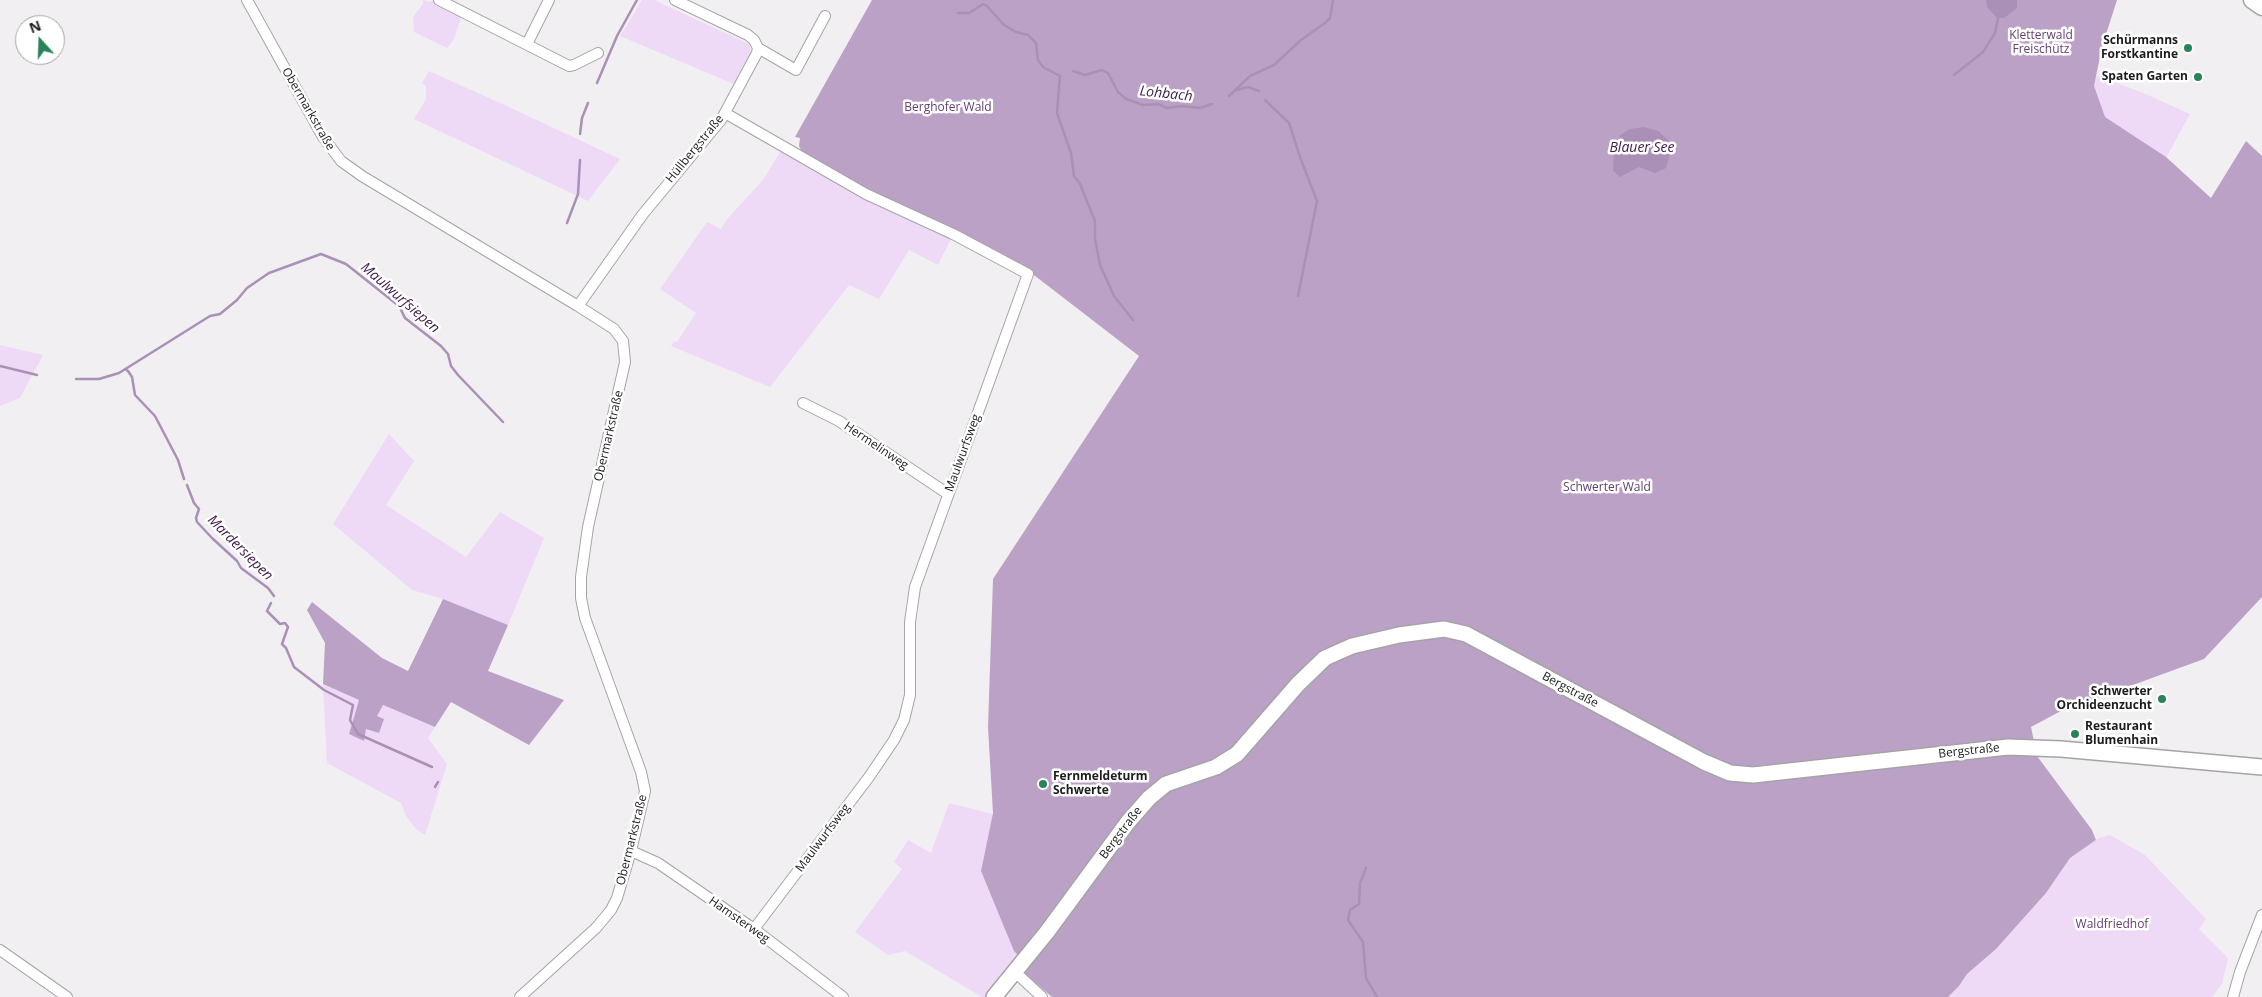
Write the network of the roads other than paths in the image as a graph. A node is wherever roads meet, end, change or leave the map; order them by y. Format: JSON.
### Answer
{"nodes":[{"id":1,"x":247,"y":0,"type":"edge"},
{"id":2,"x":549,"y":0,"type":"edge"},
{"id":3,"x":675,"y":0,"type":"edge"},
{"id":4,"x":2252,"y":0,"type":"edge"},
{"id":5,"x":442,"y":2,"type":"edge"},
{"id":6,"x":2262,"y":7,"type":"edge"},
{"id":7,"x":825,"y":16,"type":"dead end"},
{"id":8,"x":528,"y":44,"type":"junction"},
{"id":9,"x":758,"y":48,"type":"junction"},
{"id":10,"x":598,"y":53,"type":"dead end"},
{"id":11,"x":725,"y":113,"type":"junction"},
{"id":12,"x":578,"y":306,"type":"junction"},
{"id":13,"x":803,"y":403,"type":"dead end"},
{"id":14,"x":948,"y":494,"type":"junction"},
{"id":15,"x":2262,"y":767,"type":"edge"},
{"id":16,"x":631,"y":851,"type":"junction"},
{"id":17,"x":2262,"y":915,"type":"edge"},
{"id":18,"x":754,"y":929,"type":"junction"},
{"id":19,"x":0,"y":950,"type":"edge"},
{"id":20,"x":1016,"y":972,"type":"junction"},
{"id":21,"x":66,"y":997,"type":"edge"},
{"id":22,"x":520,"y":997,"type":"edge"},
{"id":23,"x":843,"y":997,"type":"edge"},
{"id":24,"x":994,"y":997,"type":"edge"},
{"id":25,"x":1042,"y":997,"type":"edge"},
{"id":26,"x":2233,"y":997,"type":"edge"}],
"edges":[{"from":1,"to":12,"type":"street","name":"Obermarkstraße"},
{"from":2,"to":8,"type":"street"},
{"from":3,"to":9,"type":"street"},
{"from":4,"to":6,"type":"main road"},
{"from":5,"to":8,"type":"street"},
{"from":7,"to":9,"type":"street"},
{"from":8,"to":10,"type":"street"},
{"from":9,"to":11,"type":"street","name":"Hüllbergstraße"},
{"from":11,"to":12,"type":"street","name":"Hüllbergstraße"},
{"from":11,"to":14,"type":"street","name":"Maulwurfsweg"},
{"from":12,"to":16,"type":"street","name":"Obermarkstraße"},
{"from":13,"to":14,"type":"street","name":"Hermelinweg"},
{"from":14,"to":18,"type":"street","name":"Maulwurfsweg"},
{"from":15,"to":20,"type":"main road","name":"Bergstraße"},
{"from":16,"to":18,"type":"street","name":"Hamsterweg"},
{"from":16,"to":22,"type":"street","name":"Obermarkstraße"},
{"from":17,"to":26,"type":"street"},
{"from":18,"to":23,"type":"street","name":"Hamsterweg"},
{"from":19,"to":21,"type":"street"},
{"from":20,"to":24,"type":"main road","name":"Bergstraße"},
{"from":20,"to":25,"type":"street"}]}
